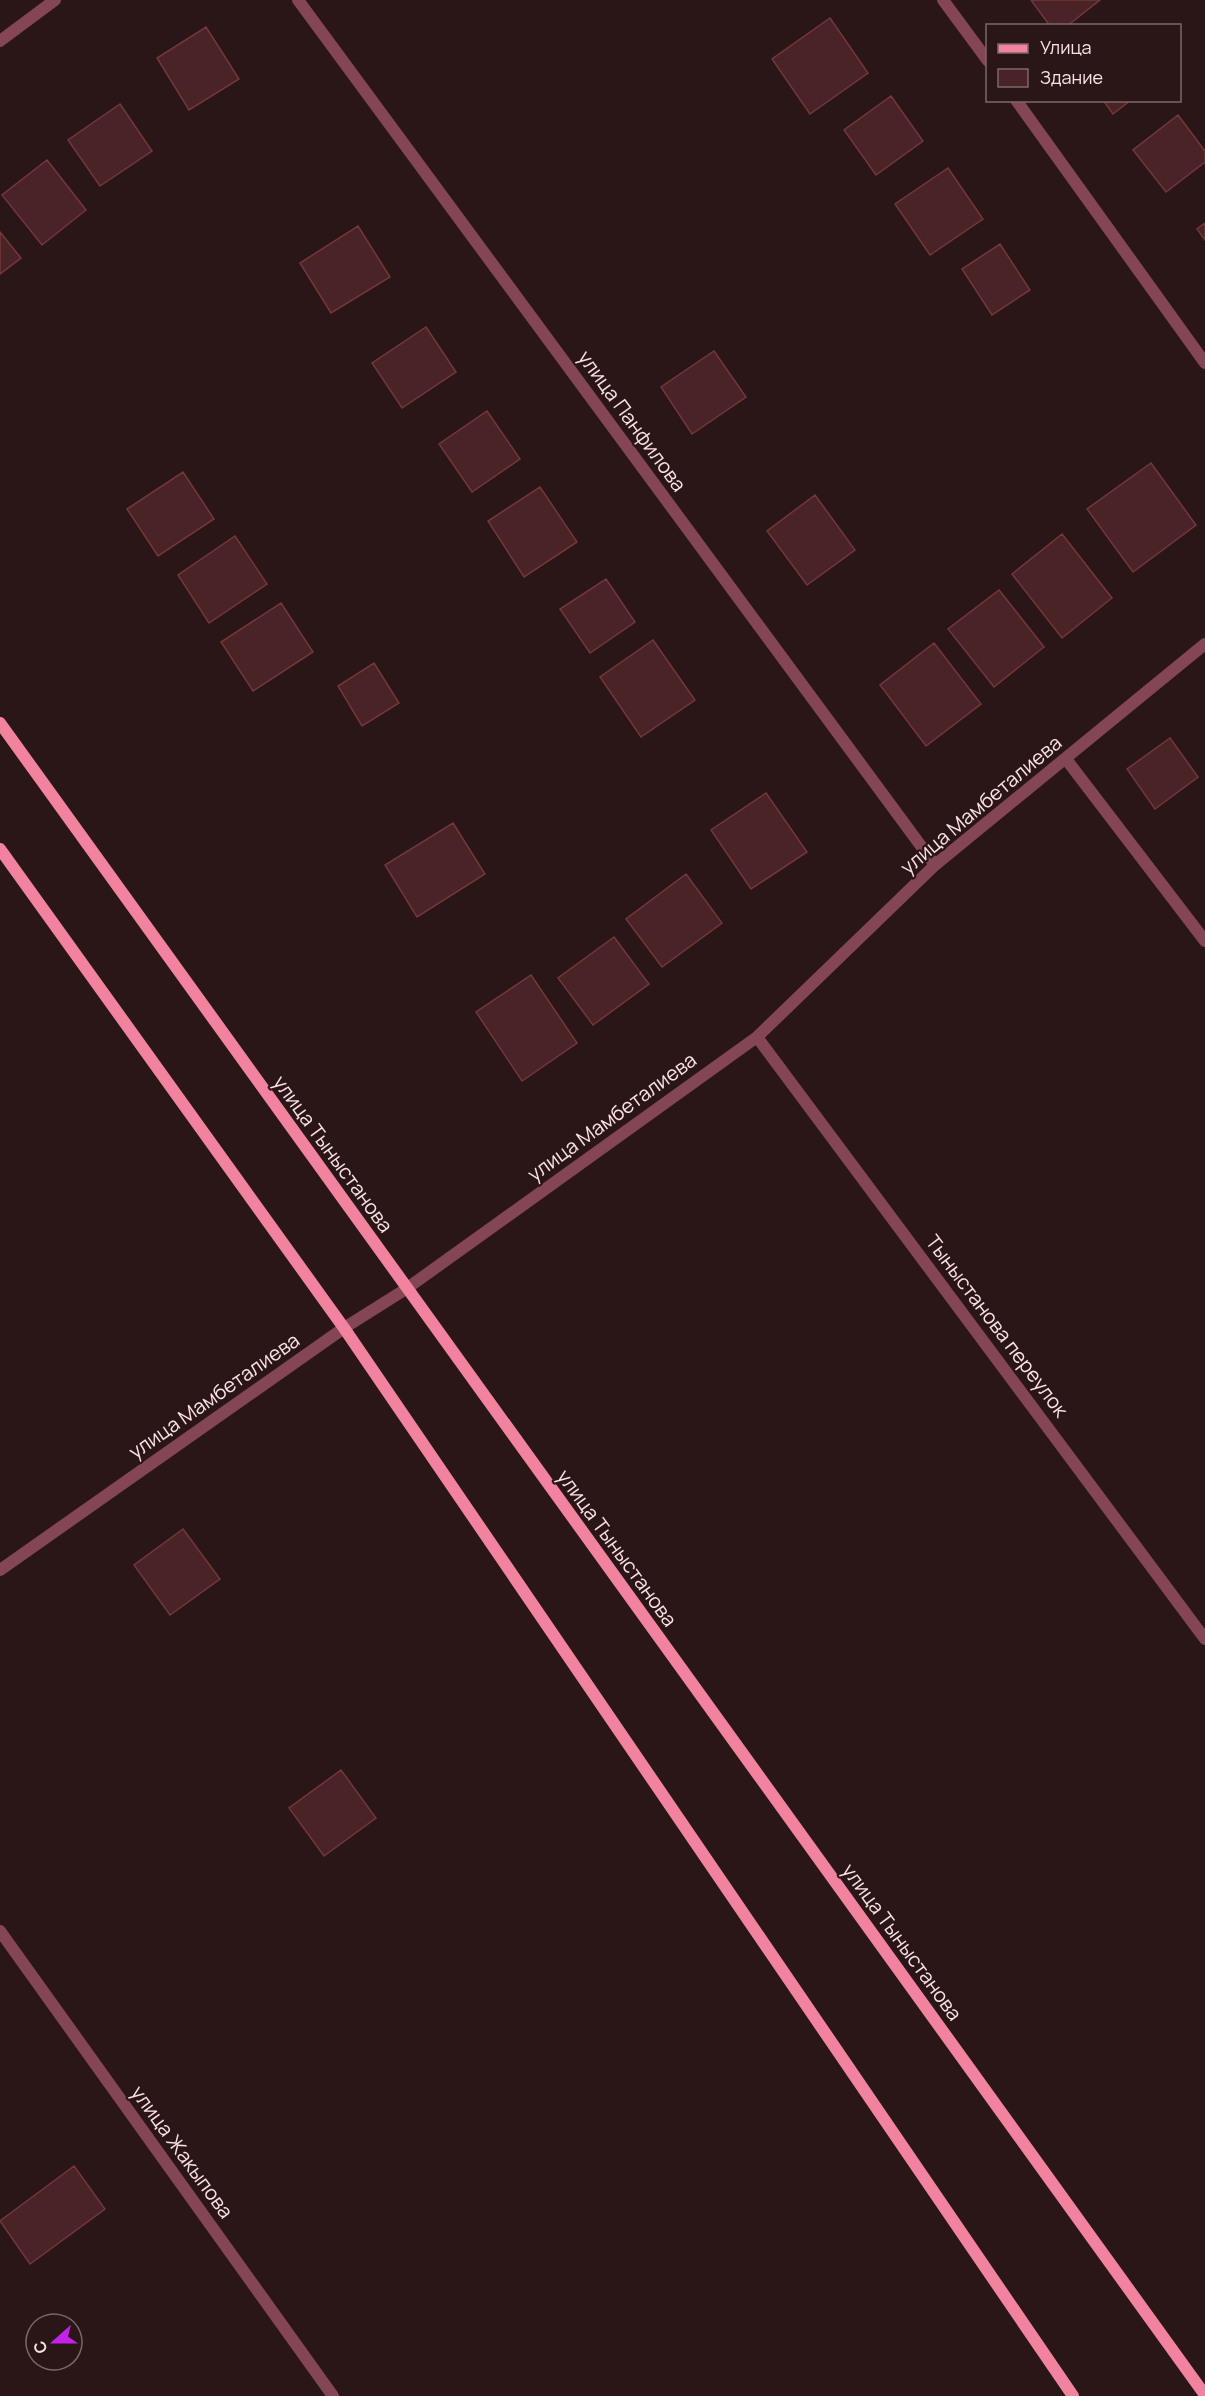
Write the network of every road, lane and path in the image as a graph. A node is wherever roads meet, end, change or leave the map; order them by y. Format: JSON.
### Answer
{"nodes":[{"id":1,"x":55,"y":0,"type":"edge"},
{"id":2,"x":298,"y":0,"type":"edge"},
{"id":3,"x":943,"y":0,"type":"edge"},
{"id":4,"x":0,"y":41,"type":"edge"},
{"id":5,"x":986,"y":60,"type":"edge"},
{"id":6,"x":1017,"y":102,"type":"edge"},
{"id":7,"x":1205,"y":363,"type":"edge"},
{"id":8,"x":1205,"y":644,"type":"edge"},
{"id":9,"x":0,"y":723,"type":"edge"},
{"id":10,"x":1066,"y":759,"type":"junction"},
{"id":11,"x":0,"y":849,"type":"edge"},
{"id":12,"x":935,"y":865,"type":"junction"},
{"id":13,"x":1205,"y":941,"type":"edge"},
{"id":14,"x":757,"y":1037,"type":"junction"},
{"id":15,"x":406,"y":1289,"type":"junction"},
{"id":16,"x":344,"y":1328,"type":"junction"},
{"id":17,"x":0,"y":1570,"type":"edge"},
{"id":18,"x":1205,"y":1639,"type":"edge"},
{"id":19,"x":0,"y":1931,"type":"edge"},
{"id":20,"x":1205,"y":2395,"type":"edge"},
{"id":21,"x":333,"y":2396,"type":"edge"},
{"id":22,"x":1073,"y":2396,"type":"edge"}],
"edges":[{"from":1,"to":4,"type":"street"},
{"from":2,"to":12,"type":"street","name":"улица Панфилова"},
{"from":3,"to":5,"type":"street"},
{"from":6,"to":7,"type":"street"},
{"from":8,"to":10,"type":"street","name":"улица Мамбеталиева"},
{"from":9,"to":15,"type":"street","name":"улица Тыныстанова"},
{"from":10,"to":12,"type":"street","name":"улица Мамбеталиева"},
{"from":10,"to":13,"type":"street"},
{"from":11,"to":16,"type":"street"},
{"from":12,"to":14,"type":"street","name":"улица Мамбеталиева"},
{"from":14,"to":15,"type":"street","name":"улица Мамбеталиева"},
{"from":14,"to":18,"type":"street","name":"Тыныстанова переулок"},
{"from":15,"to":16,"type":"street","name":"улица Мамбеталиева"},
{"from":15,"to":20,"type":"street","name":"улица Тыныстанова"},
{"from":16,"to":17,"type":"street","name":"улица Мамбеталиева"},
{"from":16,"to":22,"type":"street"},
{"from":19,"to":21,"type":"street","name":"улица Жакыпова"}]}
